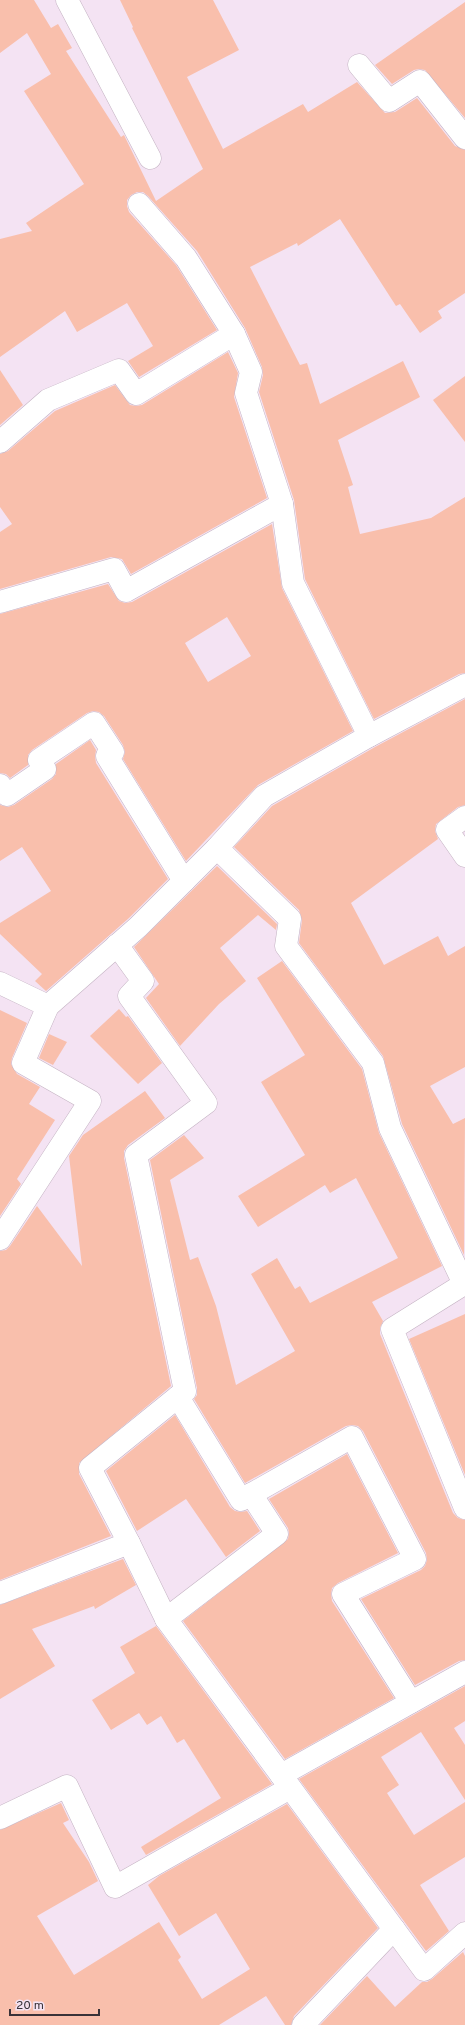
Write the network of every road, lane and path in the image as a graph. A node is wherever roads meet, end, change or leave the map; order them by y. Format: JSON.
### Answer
{"nodes":[{"id":1,"x":67,"y":0,"type":"edge"},
{"id":2,"x":359,"y":65,"type":"dead end"},
{"id":3,"x":465,"y":138,"type":"edge"},
{"id":4,"x":150,"y":158,"type":"dead end"},
{"id":5,"x":139,"y":204,"type":"dead end"},
{"id":6,"x":234,"y":334,"type":"junction"},
{"id":7,"x":0,"y":442,"type":"edge"},
{"id":8,"x":282,"y":504,"type":"junction"},
{"id":9,"x":0,"y":602,"type":"edge"},
{"id":10,"x":465,"y":685,"type":"edge"},
{"id":11,"x":369,"y":736,"type":"junction"},
{"id":12,"x":0,"y":785,"type":"edge"},
{"id":13,"x":465,"y":817,"type":"edge"},
{"id":14,"x":217,"y":848,"type":"junction"},
{"id":15,"x":465,"y":856,"type":"edge"},
{"id":16,"x":184,"y":881,"type":"junction"},
{"id":17,"x":117,"y":945,"type":"junction"},
{"id":18,"x":0,"y":982,"type":"edge"},
{"id":19,"x":48,"y":1006,"type":"junction"},
{"id":20,"x":0,"y":1239,"type":"edge"},
{"id":21,"x":178,"y":1397,"type":"junction"},
{"id":22,"x":251,"y":1494,"type":"junction"},
{"id":23,"x":465,"y":1508,"type":"edge"},
{"id":24,"x":129,"y":1544,"type":"junction"},
{"id":25,"x":0,"y":1593,"type":"edge"},
{"id":26,"x":166,"y":1619,"type":"junction"},
{"id":27,"x":465,"y":1672,"type":"edge"},
{"id":28,"x":411,"y":1702,"type":"junction"},
{"id":29,"x":286,"y":1782,"type":"junction"},
{"id":30,"x":0,"y":1818,"type":"edge"},
{"id":31,"x":394,"y":1930,"type":"junction"},
{"id":32,"x":465,"y":1934,"type":"edge"},
{"id":33,"x":303,"y":2025,"type":"edge"}],
"edges":[{"from":1,"to":4,"type":"street"},
{"from":2,"to":3,"type":"street"},
{"from":5,"to":6,"type":"street"},
{"from":6,"to":7,"type":"street"},
{"from":6,"to":8,"type":"street"},
{"from":8,"to":9,"type":"street"},
{"from":8,"to":11,"type":"street"},
{"from":10,"to":11,"type":"street"},
{"from":11,"to":14,"type":"street"},
{"from":12,"to":16,"type":"street"},
{"from":13,"to":15,"type":"street"},
{"from":14,"to":16,"type":"street"},
{"from":14,"to":23,"type":"street"},
{"from":16,"to":17,"type":"street"},
{"from":17,"to":19,"type":"street"},
{"from":17,"to":21,"type":"street"},
{"from":18,"to":19,"type":"street"},
{"from":19,"to":20,"type":"street"},
{"from":21,"to":22,"type":"street"},
{"from":21,"to":24,"type":"street"},
{"from":22,"to":26,"type":"street"},
{"from":22,"to":28,"type":"street"},
{"from":24,"to":25,"type":"street"},
{"from":24,"to":26,"type":"street"},
{"from":26,"to":29,"type":"street"},
{"from":27,"to":28,"type":"street"},
{"from":28,"to":29,"type":"street"},
{"from":29,"to":30,"type":"street"},
{"from":29,"to":31,"type":"street"},
{"from":31,"to":32,"type":"street"},
{"from":31,"to":33,"type":"street"}]}
